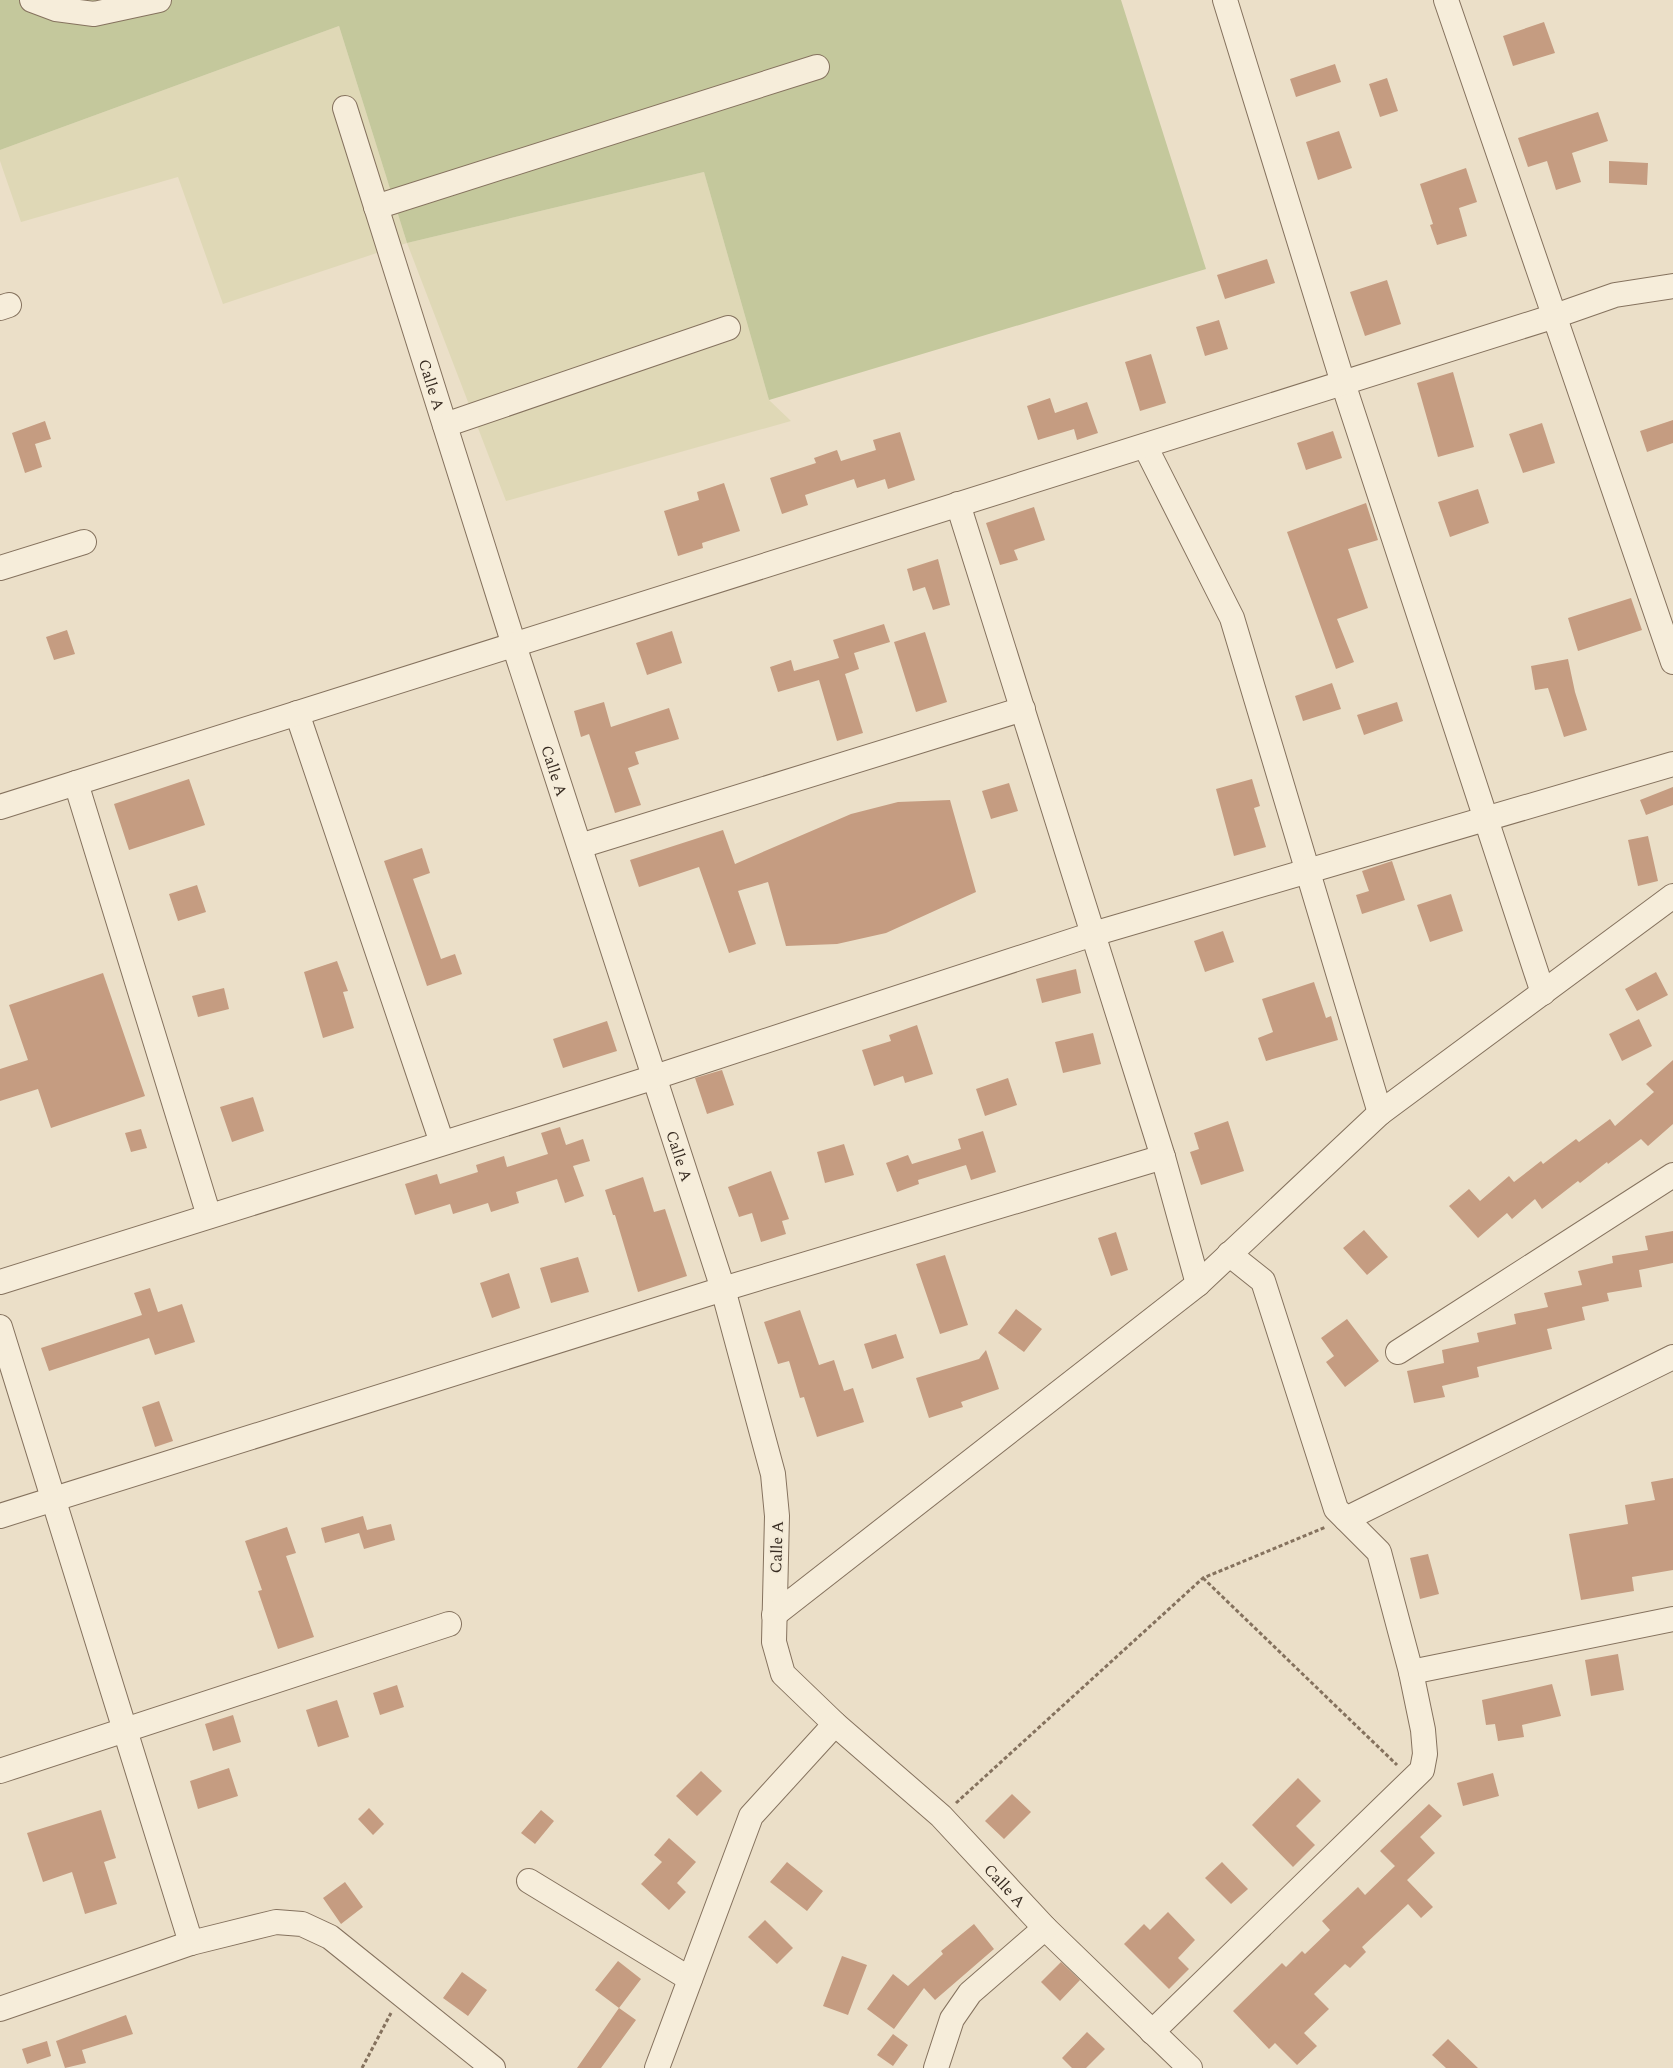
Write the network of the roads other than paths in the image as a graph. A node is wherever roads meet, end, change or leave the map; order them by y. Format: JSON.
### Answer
{"nodes":[{"id":1,"x":32,"y":0,"type":"edge"},
{"id":2,"x":159,"y":0,"type":"edge"},
{"id":3,"x":1225,"y":0,"type":"edge"},
{"id":4,"x":1446,"y":0,"type":"edge"},
{"id":5,"x":817,"y":67,"type":"dead end"},
{"id":6,"x":345,"y":108,"type":"dead end"},
{"id":7,"x":376,"y":207,"type":"junction"},
{"id":8,"x":1673,"y":286,"type":"edge"},
{"id":9,"x":1556,"y":316,"type":"junction"},
{"id":10,"x":728,"y":328,"type":"dead end"},
{"id":11,"x":1343,"y":383,"type":"junction"},
{"id":12,"x":445,"y":426,"type":"junction"},
{"id":13,"x":1145,"y":446,"type":"junction"},
{"id":14,"x":958,"y":504,"type":"junction"},
{"id":15,"x":84,"y":542,"type":"dead end"},
{"id":16,"x":0,"y":568,"type":"edge"},
{"id":17,"x":514,"y":645,"type":"junction"},
{"id":18,"x":1673,"y":662,"type":"edge"},
{"id":19,"x":1022,"y":709,"type":"junction"},
{"id":20,"x":297,"y":713,"type":"junction"},
{"id":21,"x":1673,"y":764,"type":"edge"},
{"id":22,"x":76,"y":782,"type":"junction"},
{"id":23,"x":0,"y":806,"type":"edge"},
{"id":24,"x":1486,"y":819,"type":"junction"},
{"id":25,"x":580,"y":846,"type":"junction"},
{"id":26,"x":1308,"y":871,"type":"junction"},
{"id":27,"x":1673,"y":896,"type":"edge"},
{"id":28,"x":1093,"y":934,"type":"junction"},
{"id":29,"x":1543,"y":993,"type":"junction"},
{"id":30,"x":654,"y":1077,"type":"junction"},
{"id":31,"x":1380,"y":1113,"type":"junction"},
{"id":32,"x":442,"y":1143,"type":"junction"},
{"id":33,"x":1163,"y":1157,"type":"junction"},
{"id":34,"x":1673,"y":1175,"type":"edge"},
{"id":35,"x":209,"y":1216,"type":"junction"},
{"id":36,"x":1229,"y":1254,"type":"junction"},
{"id":37,"x":0,"y":1282,"type":"edge"},
{"id":38,"x":1198,"y":1284,"type":"junction"},
{"id":39,"x":724,"y":1289,"type":"junction"},
{"id":40,"x":0,"y":1327,"type":"edge"},
{"id":41,"x":1398,"y":1352,"type":"dead end"},
{"id":42,"x":1673,"y":1357,"type":"edge"},
{"id":43,"x":54,"y":1498,"type":"junction"},
{"id":44,"x":0,"y":1516,"type":"edge"},
{"id":45,"x":1346,"y":1519,"type":"junction"},
{"id":46,"x":774,"y":1616,"type":"junction"},
{"id":47,"x":1673,"y":1619,"type":"edge"},
{"id":48,"x":449,"y":1624,"type":"dead end"},
{"id":49,"x":1411,"y":1672,"type":"junction"},
{"id":50,"x":835,"y":1724,"type":"junction"},
{"id":51,"x":126,"y":1730,"type":"junction"},
{"id":52,"x":0,"y":1771,"type":"edge"},
{"id":53,"x":529,"y":1881,"type":"dead end"},
{"id":54,"x":1045,"y":1928,"type":"junction"},
{"id":55,"x":191,"y":1943,"type":"junction"},
{"id":56,"x":690,"y":1979,"type":"junction"},
{"id":57,"x":0,"y":2009,"type":"edge"},
{"id":58,"x":1152,"y":2032,"type":"junction"},
{"id":59,"x":493,"y":2068,"type":"edge"},
{"id":60,"x":656,"y":2068,"type":"edge"},
{"id":61,"x":936,"y":2068,"type":"edge"},
{"id":62,"x":1190,"y":2068,"type":"edge"}],
"edges":[{"from":1,"to":2,"type":"street"},
{"from":3,"to":11,"type":"street"},
{"from":4,"to":9,"type":"street"},
{"from":5,"to":7,"type":"street"},
{"from":6,"to":7,"type":"street","name":"Calle A"},
{"from":7,"to":12,"type":"street","name":"Calle A"},
{"from":8,"to":9,"type":"street"},
{"from":9,"to":11,"type":"street"},
{"from":9,"to":18,"type":"street"},
{"from":10,"to":12,"type":"street"},
{"from":11,"to":13,"type":"street"},
{"from":11,"to":24,"type":"street"},
{"from":12,"to":17,"type":"street","name":"Calle A"},
{"from":13,"to":14,"type":"street"},
{"from":13,"to":26,"type":"street"},
{"from":14,"to":17,"type":"street"},
{"from":14,"to":19,"type":"street"},
{"from":15,"to":16,"type":"street"},
{"from":17,"to":20,"type":"street"},
{"from":17,"to":25,"type":"street","name":"Calle A"},
{"from":19,"to":25,"type":"street"},
{"from":19,"to":28,"type":"street"},
{"from":20,"to":22,"type":"street"},
{"from":20,"to":32,"type":"street"},
{"from":21,"to":24,"type":"street"},
{"from":22,"to":23,"type":"street"},
{"from":22,"to":35,"type":"street"},
{"from":24,"to":26,"type":"street"},
{"from":24,"to":29,"type":"street"},
{"from":25,"to":30,"type":"street","name":"Calle A"},
{"from":26,"to":28,"type":"street"},
{"from":26,"to":31,"type":"street"},
{"from":27,"to":29,"type":"street"},
{"from":28,"to":30,"type":"street"},
{"from":28,"to":33,"type":"street"},
{"from":29,"to":31,"type":"street"},
{"from":30,"to":32,"type":"street"},
{"from":30,"to":39,"type":"street","name":"Calle A"},
{"from":31,"to":36,"type":"street"},
{"from":32,"to":35,"type":"street"},
{"from":33,"to":38,"type":"street"},
{"from":33,"to":39,"type":"street"},
{"from":34,"to":41,"type":"street"},
{"from":35,"to":37,"type":"street"},
{"from":36,"to":38,"type":"street"},
{"from":36,"to":45,"type":"street"},
{"from":38,"to":46,"type":"street"},
{"from":39,"to":43,"type":"street"},
{"from":39,"to":46,"type":"street","name":"Calle A"},
{"from":40,"to":43,"type":"street"},
{"from":42,"to":45,"type":"street"},
{"from":43,"to":44,"type":"street"},
{"from":43,"to":51,"type":"street"},
{"from":45,"to":49,"type":"street"},
{"from":46,"to":50,"type":"street","name":"Calle A"},
{"from":47,"to":49,"type":"street"},
{"from":48,"to":51,"type":"street"},
{"from":49,"to":58,"type":"street"},
{"from":50,"to":54,"type":"street","name":"Calle A"},
{"from":50,"to":56,"type":"street"},
{"from":51,"to":52,"type":"street"},
{"from":51,"to":55,"type":"street"},
{"from":53,"to":56,"type":"street"},
{"from":54,"to":58,"type":"street","name":"Calle A"},
{"from":54,"to":61,"type":"street"},
{"from":55,"to":57,"type":"street"},
{"from":55,"to":59,"type":"street"},
{"from":56,"to":60,"type":"street"},
{"from":58,"to":62,"type":"street","name":"Calle A"}]}
